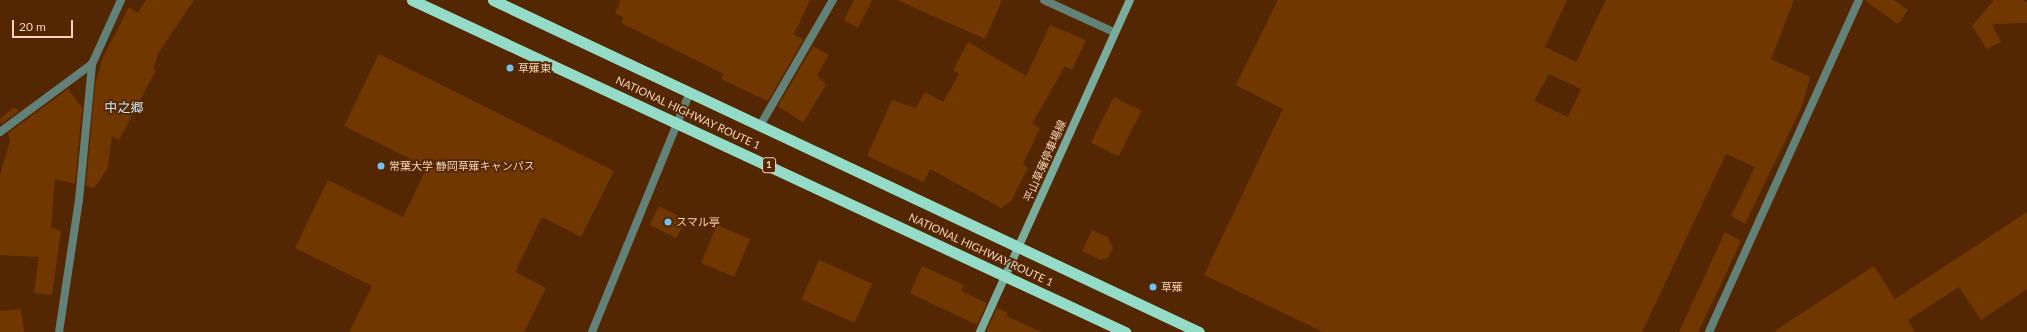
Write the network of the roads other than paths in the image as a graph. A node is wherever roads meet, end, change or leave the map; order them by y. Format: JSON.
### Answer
{"nodes":[{"id":1,"x":122,"y":0,"type":"edge"},
{"id":2,"x":412,"y":0,"type":"edge"},
{"id":3,"x":493,"y":0,"type":"edge"},
{"id":4,"x":833,"y":0,"type":"edge"},
{"id":5,"x":1044,"y":0,"type":"edge"},
{"id":6,"x":1130,"y":0,"type":"edge"},
{"id":7,"x":1859,"y":0,"type":"edge"},
{"id":8,"x":1114,"y":32,"type":"junction"},
{"id":9,"x":92,"y":64,"type":"junction"},
{"id":10,"x":690,"y":92,"type":"junction"},
{"id":11,"x":678,"y":123,"type":"junction"},
{"id":12,"x":761,"y":124,"type":"junction"},
{"id":13,"x":0,"y":132,"type":"edge"},
{"id":14,"x":1020,"y":245,"type":"junction"},
{"id":15,"x":1008,"y":276,"type":"junction"},
{"id":16,"x":59,"y":332,"type":"edge"},
{"id":17,"x":592,"y":332,"type":"edge"},
{"id":18,"x":980,"y":332,"type":"edge"},
{"id":19,"x":1126,"y":332,"type":"edge"},
{"id":20,"x":1199,"y":332,"type":"edge"},
{"id":21,"x":1709,"y":332,"type":"edge"}],
"edges":[{"from":1,"to":9,"type":"street"},
{"from":2,"to":11,"type":"highway","name":"NATIONAL HIGHWAY ROUTE 1","number":"1"},
{"from":3,"to":10,"type":"highway","name":"NATIONAL HIGHWAY ROUTE 1"},
{"from":4,"to":12,"type":"street"},
{"from":5,"to":8,"type":"street"},
{"from":6,"to":8,"type":"main road","name":"平山草薙停車場線"},
{"from":7,"to":21,"type":"street"},
{"from":8,"to":14,"type":"main road","name":"平山草薙停車場線"},
{"from":9,"to":13,"type":"street"},
{"from":9,"to":16,"type":"street"},
{"from":10,"to":11,"type":"street"},
{"from":10,"to":12,"type":"highway","name":"NATIONAL HIGHWAY ROUTE 1"},
{"from":11,"to":15,"type":"highway","name":"NATIONAL HIGHWAY ROUTE 1","number":"1"},
{"from":11,"to":17,"type":"street"},
{"from":12,"to":14,"type":"highway","name":"NATIONAL HIGHWAY ROUTE 1"},
{"from":14,"to":15,"type":"main road","name":"平山草薙停車場線"},
{"from":14,"to":20,"type":"highway","name":"NATIONAL HIGHWAY ROUTE 1"},
{"from":15,"to":18,"type":"main road","name":"平山草薙停車場線"},
{"from":15,"to":19,"type":"highway","name":"NATIONAL HIGHWAY ROUTE 1","number":"1"}]}
